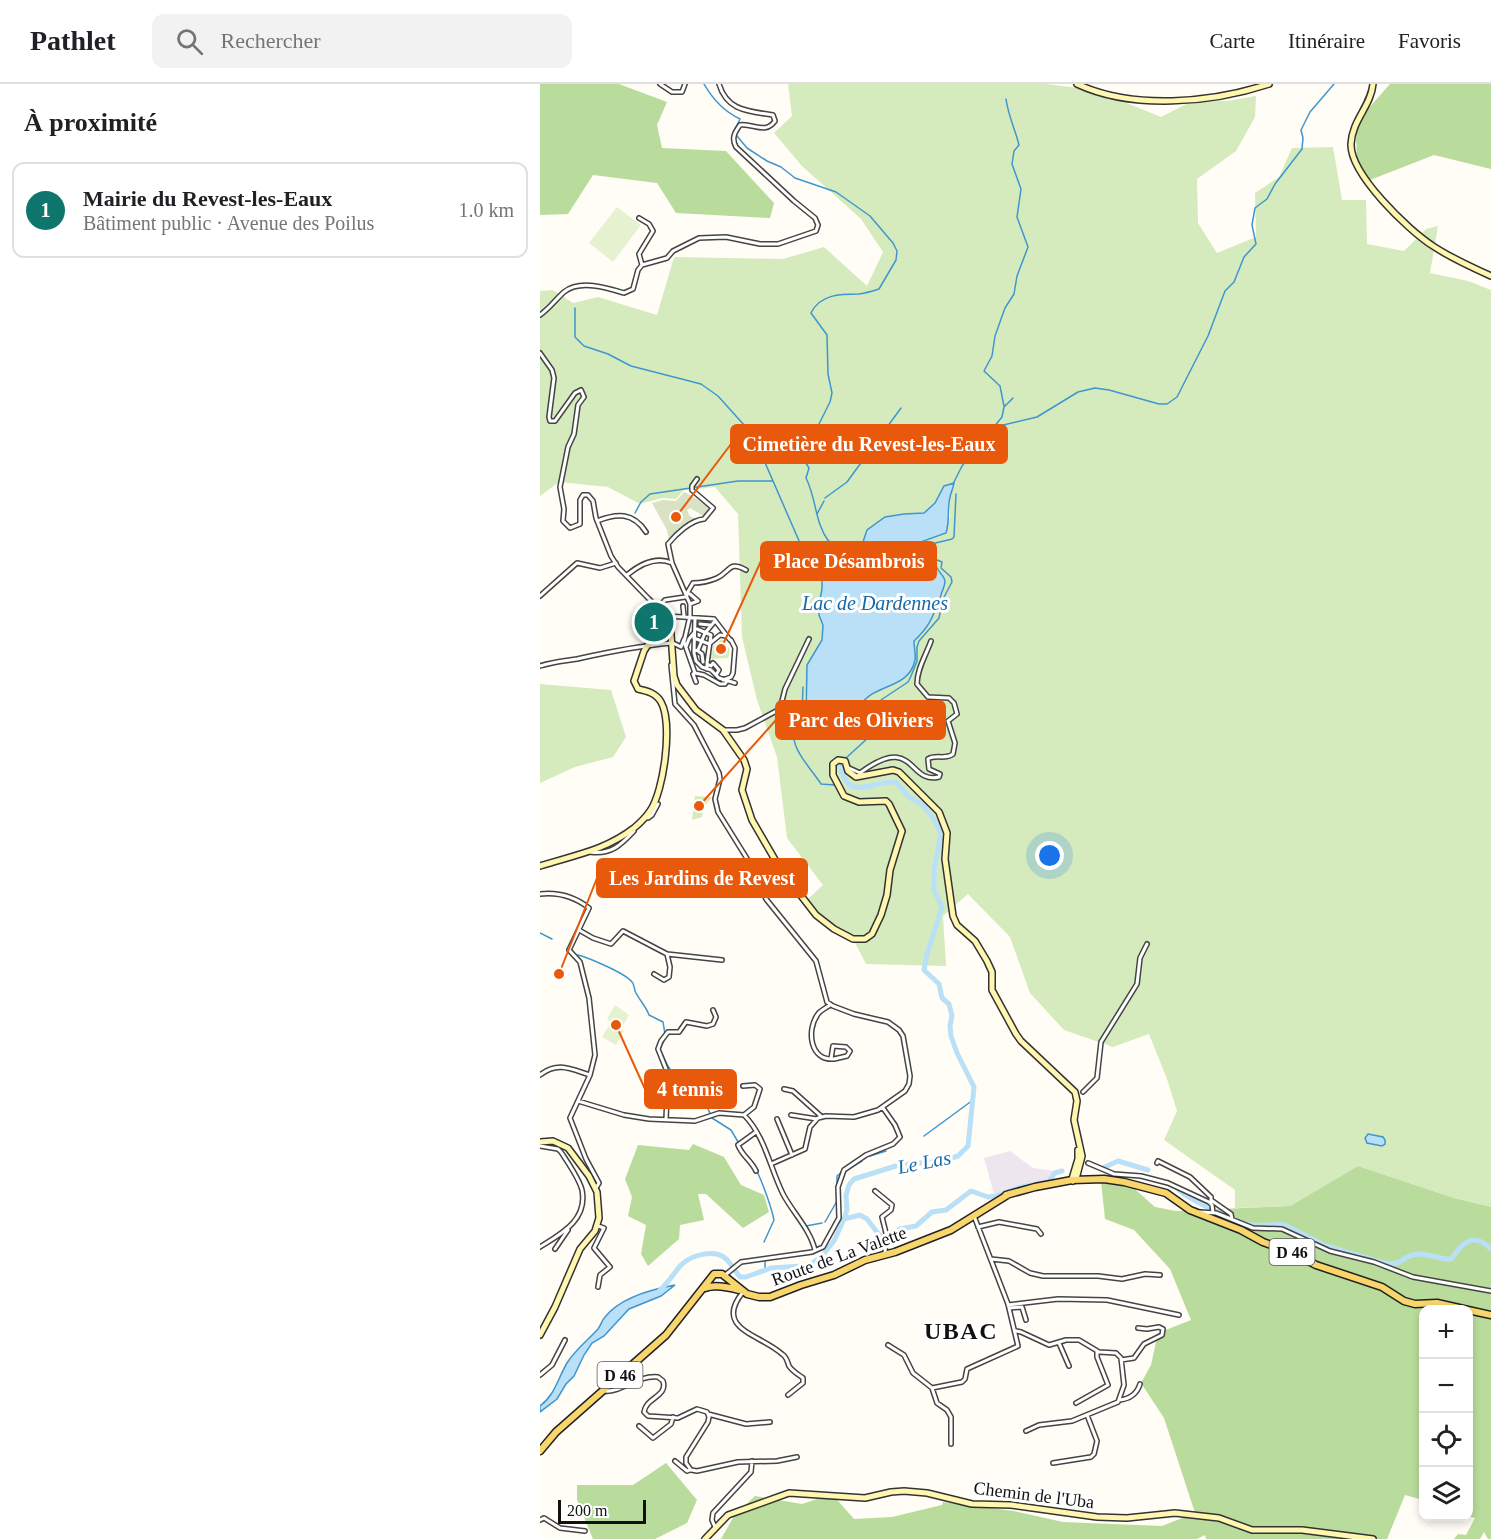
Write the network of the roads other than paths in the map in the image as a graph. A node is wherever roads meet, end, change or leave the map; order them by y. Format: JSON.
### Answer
{"nodes":[{"id":1,"x":660,"y":84,"type":"edge"},
{"id":2,"x":685,"y":84,"type":"edge"},
{"id":3,"x":719,"y":84,"type":"edge"},
{"id":4,"x":1077,"y":84,"type":"edge"},
{"id":5,"x":1269,"y":84,"type":"edge"},
{"id":6,"x":1374,"y":84,"type":"edge"},
{"id":7,"x":639,"y":218,"type":"dead end"},
{"id":8,"x":642,"y":265,"type":"junction"},
{"id":9,"x":1491,"y":276,"type":"edge"},
{"id":10,"x":540,"y":315,"type":"edge"},
{"id":11,"x":540,"y":353,"type":"edge"},
{"id":12,"x":697,"y":479,"type":"dead end"},
{"id":13,"x":597,"y":520,"type":"junction"},
{"id":14,"x":646,"y":532,"type":"dead end"},
{"id":15,"x":616,"y":563,"type":"junction"},
{"id":16,"x":672,"y":563,"type":"junction"},
{"id":17,"x":746,"y":570,"type":"dead end"},
{"id":18,"x":627,"y":575,"type":"junction"},
{"id":19,"x":686,"y":595,"type":"junction"},
{"id":20,"x":540,"y":596,"type":"edge"},
{"id":21,"x":690,"y":604,"type":"junction"},
{"id":22,"x":684,"y":606,"type":"dead end"},
{"id":23,"x":658,"y":608,"type":"junction"},
{"id":24,"x":670,"y":616,"type":"junction"},
{"id":25,"x":684,"y":617,"type":"junction"},
{"id":26,"x":689,"y":618,"type":"junction"},
{"id":27,"x":695,"y":619,"type":"junction"},
{"id":28,"x":700,"y":619,"type":"junction"},
{"id":29,"x":715,"y":620,"type":"junction"},
{"id":30,"x":700,"y":624,"type":"junction"},
{"id":31,"x":711,"y":625,"type":"junction"},
{"id":32,"x":695,"y":633,"type":"junction"},
{"id":33,"x":705,"y":633,"type":"junction"},
{"id":34,"x":684,"y":639,"type":"junction"},
{"id":35,"x":809,"y":639,"type":"dead end"},
{"id":36,"x":702,"y":640,"type":"junction"},
{"id":37,"x":730,"y":640,"type":"junction"},
{"id":38,"x":932,"y":641,"type":"dead end"},
{"id":39,"x":672,"y":642,"type":"junction"},
{"id":40,"x":709,"y":644,"type":"junction"},
{"id":41,"x":649,"y":645,"type":"junction"},
{"id":42,"x":686,"y":649,"type":"junction"},
{"id":43,"x":696,"y":651,"type":"junction"},
{"id":44,"x":673,"y":655,"type":"junction"},
{"id":45,"x":697,"y":662,"type":"junction"},
{"id":46,"x":691,"y":664,"type":"junction"},
{"id":47,"x":706,"y":664,"type":"junction"},
{"id":48,"x":540,"y":666,"type":"edge"},
{"id":49,"x":716,"y":675,"type":"junction"},
{"id":50,"x":725,"y":680,"type":"junction"},
{"id":51,"x":696,"y":682,"type":"dead end"},
{"id":52,"x":735,"y":683,"type":"dead end"},
{"id":53,"x":723,"y":730,"type":"junction"},
{"id":54,"x":847,"y":768,"type":"junction"},
{"id":55,"x":658,"y":804,"type":"dead end"},
{"id":56,"x":647,"y":818,"type":"junction"},
{"id":57,"x":590,"y":852,"type":"junction"},
{"id":58,"x":540,"y":866,"type":"edge"},
{"id":59,"x":540,"y":894,"type":"edge"},
{"id":60,"x":579,"y":930,"type":"junction"},
{"id":61,"x":1147,"y":944,"type":"dead end"},
{"id":62,"x":667,"y":954,"type":"junction"},
{"id":63,"x":722,"y":960,"type":"dead end"},
{"id":64,"x":654,"y":974,"type":"dead end"},
{"id":65,"x":830,"y":1005,"type":"junction"},
{"id":66,"x":713,"y":1010,"type":"dead end"},
{"id":67,"x":831,"y":1059,"type":"junction"},
{"id":68,"x":590,"y":1074,"type":"junction"},
{"id":69,"x":540,"y":1075,"type":"edge"},
{"id":70,"x":743,"y":1086,"type":"dead end"},
{"id":71,"x":784,"y":1089,"type":"dead end"},
{"id":72,"x":1076,"y":1094,"type":"junction"},
{"id":73,"x":578,"y":1101,"type":"junction"},
{"id":74,"x":883,"y":1108,"type":"junction"},
{"id":75,"x":744,"y":1115,"type":"junction"},
{"id":76,"x":791,"y":1115,"type":"dead end"},
{"id":77,"x":820,"y":1118,"type":"junction"},
{"id":78,"x":666,"y":1119,"type":"junction"},
{"id":79,"x":777,"y":1119,"type":"dead end"},
{"id":80,"x":756,"y":1131,"type":"junction"},
{"id":81,"x":541,"y":1143,"type":"edge"},
{"id":82,"x":792,"y":1155,"type":"junction"},
{"id":83,"x":1157,"y":1163,"type":"dead end"},
{"id":84,"x":771,"y":1164,"type":"junction"},
{"id":85,"x":1078,"y":1164,"type":"junction"},
{"id":86,"x":756,"y":1171,"type":"dead end"},
{"id":87,"x":1104,"y":1179,"type":"junction"},
{"id":88,"x":1074,"y":1180,"type":"junction"},
{"id":89,"x":1119,"y":1181,"type":"junction"},
{"id":90,"x":1094,"y":1182,"type":"junction"},
{"id":91,"x":1062,"y":1183,"type":"junction"},
{"id":92,"x":596,"y":1188,"type":"junction"},
{"id":93,"x":875,"y":1191,"type":"dead end"},
{"id":94,"x":1211,"y":1202,"type":"junction"},
{"id":95,"x":1213,"y":1210,"type":"junction"},
{"id":96,"x":1199,"y":1213,"type":"junction"},
{"id":97,"x":974,"y":1218,"type":"junction"},
{"id":98,"x":1232,"y":1218,"type":"junction"},
{"id":99,"x":598,"y":1226,"type":"junction"},
{"id":100,"x":569,"y":1228,"type":"junction"},
{"id":101,"x":1041,"y":1234,"type":"dead end"},
{"id":102,"x":540,"y":1247,"type":"edge"},
{"id":103,"x":555,"y":1249,"type":"dead end"},
{"id":104,"x":815,"y":1250,"type":"junction"},
{"id":105,"x":885,"y":1254,"type":"junction"},
{"id":106,"x":991,"y":1259,"type":"junction"},
{"id":107,"x":725,"y":1274,"type":"junction"},
{"id":108,"x":1160,"y":1275,"type":"dead end"},
{"id":109,"x":715,"y":1284,"type":"junction"},
{"id":110,"x":598,"y":1287,"type":"dead end"},
{"id":111,"x":741,"y":1291,"type":"junction"},
{"id":112,"x":1491,"y":1291,"type":"edge"},
{"id":113,"x":1446,"y":1305,"type":"edge"},
{"id":114,"x":1008,"y":1306,"type":"junction"},
{"id":115,"x":1473,"y":1311,"type":"edge"},
{"id":116,"x":1179,"y":1315,"type":"dead end"},
{"id":117,"x":1490,"y":1315,"type":"edge"},
{"id":118,"x":1026,"y":1320,"type":"dead end"},
{"id":119,"x":1138,"y":1328,"type":"dead end"},
{"id":120,"x":1016,"y":1331,"type":"junction"},
{"id":121,"x":540,"y":1335,"type":"edge"},
{"id":122,"x":565,"y":1341,"type":"dead end"},
{"id":123,"x":1059,"y":1343,"type":"junction"},
{"id":124,"x":888,"y":1345,"type":"dead end"},
{"id":125,"x":1097,"y":1351,"type":"junction"},
{"id":126,"x":1121,"y":1360,"type":"junction"},
{"id":127,"x":1069,"y":1366,"type":"dead end"},
{"id":128,"x":540,"y":1375,"type":"edge"},
{"id":129,"x":1140,"y":1384,"type":"dead end"},
{"id":130,"x":932,"y":1388,"type":"junction"},
{"id":131,"x":604,"y":1390,"type":"junction"},
{"id":132,"x":788,"y":1395,"type":"dead end"},
{"id":133,"x":1119,"y":1400,"type":"junction"},
{"id":134,"x":1076,"y":1402,"type":"dead end"},
{"id":135,"x":708,"y":1414,"type":"junction"},
{"id":136,"x":1087,"y":1415,"type":"junction"},
{"id":137,"x":673,"y":1417,"type":"junction"},
{"id":138,"x":770,"y":1422,"type":"dead end"},
{"id":139,"x":639,"y":1426,"type":"dead end"},
{"id":140,"x":1026,"y":1431,"type":"dead end"},
{"id":141,"x":951,"y":1444,"type":"dead end"},
{"id":142,"x":540,"y":1451,"type":"edge"},
{"id":143,"x":797,"y":1457,"type":"dead end"},
{"id":144,"x":675,"y":1461,"type":"dead end"},
{"id":145,"x":752,"y":1461,"type":"junction"},
{"id":146,"x":1053,"y":1463,"type":"dead end"},
{"id":147,"x":691,"y":1470,"type":"junction"},
{"id":148,"x":540,"y":1520,"type":"edge"},
{"id":149,"x":715,"y":1527,"type":"junction"},
{"id":150,"x":585,"y":1531,"type":"dead end"},
{"id":151,"x":705,"y":1539,"type":"edge"},
{"id":152,"x":1373,"y":1539,"type":"edge"}],
"edges":[{"from":1,"to":2,"type":"street"},
{"from":3,"to":8,"type":"street"},
{"from":4,"to":5,"type":"street"},
{"from":6,"to":9,"type":"street"},
{"from":7,"to":8,"type":"street"},
{"from":8,"to":10,"type":"street"},
{"from":11,"to":13,"type":"street"},
{"from":12,"to":16,"type":"street"},
{"from":13,"to":14,"type":"street"},
{"from":13,"to":15,"type":"street"},
{"from":15,"to":18,"type":"street"},
{"from":15,"to":20,"type":"street"},
{"from":16,"to":18,"type":"street"},
{"from":16,"to":19,"type":"street"},
{"from":17,"to":19,"type":"street"},
{"from":18,"to":23,"type":"street"},
{"from":19,"to":21,"type":"street"},
{"from":19,"to":21,"type":"street"},
{"from":19,"to":23,"type":"street"},
{"from":21,"to":26,"type":"street"},
{"from":22,"to":25,"type":"street"},
{"from":23,"to":24,"type":"street"},
{"from":24,"to":25,"type":"street"},
{"from":24,"to":39,"type":"street"},
{"from":24,"to":41,"type":"street"},
{"from":25,"to":26,"type":"street"},
{"from":26,"to":27,"type":"street"},
{"from":26,"to":34,"type":"street"},
{"from":27,"to":28,"type":"street"},
{"from":27,"to":32,"type":"street"},
{"from":28,"to":29,"type":"street"},
{"from":28,"to":30,"type":"street"},
{"from":29,"to":31,"type":"street"},
{"from":29,"to":37,"type":"street"},
{"from":30,"to":31,"type":"street"},
{"from":30,"to":32,"type":"street"},
{"from":31,"to":33,"type":"street"},
{"from":32,"to":33,"type":"street"},
{"from":32,"to":36,"type":"street"},
{"from":32,"to":42,"type":"street"},
{"from":32,"to":43,"type":"street"},
{"from":33,"to":36,"type":"street"},
{"from":33,"to":40,"type":"street"},
{"from":34,"to":39,"type":"street"},
{"from":34,"to":42,"type":"street"},
{"from":35,"to":53,"type":"street"},
{"from":36,"to":40,"type":"street"},
{"from":36,"to":43,"type":"street"},
{"from":37,"to":40,"type":"street"},
{"from":37,"to":50,"type":"street"},
{"from":38,"to":54,"type":"street"},
{"from":39,"to":41,"type":"street"},
{"from":39,"to":44,"type":"street"},
{"from":40,"to":47,"type":"street"},
{"from":41,"to":48,"type":"street"},
{"from":41,"to":56,"type":"street"},
{"from":42,"to":46,"type":"street"},
{"from":43,"to":45,"type":"street"},
{"from":43,"to":47,"type":"street"},
{"from":44,"to":53,"type":"street"},
{"from":44,"to":65,"type":"street"},
{"from":45,"to":46,"type":"street"},
{"from":45,"to":47,"type":"street"},
{"from":45,"to":47,"type":"street"},
{"from":46,"to":50,"type":"street"},
{"from":46,"to":51,"type":"street"},
{"from":47,"to":49,"type":"street"},
{"from":47,"to":49,"type":"street"},
{"from":49,"to":50,"type":"street"},
{"from":50,"to":52,"type":"street"},
{"from":53,"to":54,"type":"street"},
{"from":54,"to":72,"type":"street"},
{"from":55,"to":56,"type":"street"},
{"from":56,"to":57,"type":"street"},
{"from":56,"to":57,"type":"street"},
{"from":57,"to":58,"type":"street"},
{"from":59,"to":60,"type":"street"},
{"from":60,"to":62,"type":"street"},
{"from":60,"to":68,"type":"street"},
{"from":61,"to":72,"type":"street"},
{"from":62,"to":63,"type":"street"},
{"from":62,"to":64,"type":"street"},
{"from":65,"to":67,"type":"street"},
{"from":65,"to":74,"type":"street"},
{"from":66,"to":78,"type":"street"},
{"from":67,"to":67,"type":"street"},
{"from":68,"to":69,"type":"street"},
{"from":68,"to":73,"type":"street"},
{"from":70,"to":75,"type":"street"},
{"from":71,"to":77,"type":"street"},
{"from":72,"to":85,"type":"street"},
{"from":73,"to":78,"type":"street"},
{"from":73,"to":92,"type":"street"},
{"from":74,"to":77,"type":"street"},
{"from":74,"to":104,"type":"street"},
{"from":75,"to":78,"type":"street"},
{"from":75,"to":80,"type":"street"},
{"from":76,"to":77,"type":"street"},
{"from":77,"to":82,"type":"street"},
{"from":79,"to":82,"type":"street"},
{"from":80,"to":84,"type":"street"},
{"from":80,"to":86,"type":"street"},
{"from":81,"to":92,"type":"street"},
{"from":81,"to":100,"type":"street"},
{"from":82,"to":84,"type":"street"},
{"from":83,"to":94,"type":"street"},
{"from":84,"to":104,"type":"street"},
{"from":85,"to":87,"type":"street"},
{"from":85,"to":88,"type":"street"},
{"from":85,"to":94,"type":"street"},
{"from":87,"to":88,"type":"main road","name":"Route de La Valette","number":"D 46"},
{"from":87,"to":89,"type":"main road","name":"Route de La Valette","number":"D 46"},
{"from":88,"to":90,"type":"street"},
{"from":88,"to":91,"type":"main road","number":"D 46"},
{"from":89,"to":90,"type":"main road","name":"Route de La Valette","number":"D 46"},
{"from":89,"to":96,"type":"main road","name":"Route de La Valette","number":"D 46"},
{"from":90,"to":91,"type":"main road","name":"Route de La Valette","number":"D 46"},
{"from":91,"to":97,"type":"main road","name":"Route de La Valette","number":"D 46"},
{"from":92,"to":99,"type":"street"},
{"from":93,"to":105,"type":"street"},
{"from":94,"to":95,"type":"street"},
{"from":94,"to":98,"type":"street"},
{"from":95,"to":96,"type":"street"},
{"from":95,"to":98,"type":"street"},
{"from":96,"to":113,"type":"main road","name":"Route de La Valette","number":"D 46"},
{"from":97,"to":101,"type":"street"},
{"from":97,"to":105,"type":"main road","name":"Route de La Valette","number":"D 46"},
{"from":97,"to":106,"type":"street"},
{"from":98,"to":112,"type":"street"},
{"from":99,"to":110,"type":"street"},
{"from":99,"to":121,"type":"street"},
{"from":100,"to":102,"type":"street"},
{"from":100,"to":103,"type":"street"},
{"from":104,"to":107,"type":"street"},
{"from":105,"to":111,"type":"main road","name":"Route de La Valette","number":"D 46"},
{"from":106,"to":108,"type":"street"},
{"from":106,"to":114,"type":"street"},
{"from":107,"to":109,"type":"main road"},
{"from":107,"to":109,"type":"main road"},
{"from":107,"to":111,"type":"main road","name":"Route de La Valette","number":"D 46"},
{"from":109,"to":111,"type":"main road","name":"Route de La Valette","number":"D 46"},
{"from":109,"to":131,"type":"main road","number":"D 46"},
{"from":111,"to":132,"type":"street"},
{"from":114,"to":116,"type":"street"},
{"from":114,"to":118,"type":"street"},
{"from":114,"to":120,"type":"street"},
{"from":115,"to":117,"type":"main road","name":"Route de La Valette","number":"D 46"},
{"from":119,"to":126,"type":"street"},
{"from":120,"to":123,"type":"street"},
{"from":120,"to":130,"type":"street"},
{"from":122,"to":128,"type":"street"},
{"from":123,"to":125,"type":"street"},
{"from":123,"to":127,"type":"street"},
{"from":124,"to":130,"type":"street"},
{"from":125,"to":126,"type":"street"},
{"from":125,"to":134,"type":"street"},
{"from":126,"to":133,"type":"street"},
{"from":129,"to":133,"type":"street"},
{"from":130,"to":141,"type":"street"},
{"from":131,"to":137,"type":"street"},
{"from":131,"to":142,"type":"main road","number":"D 46"},
{"from":133,"to":136,"type":"street"},
{"from":135,"to":137,"type":"street"},
{"from":135,"to":138,"type":"street"},
{"from":135,"to":147,"type":"street"},
{"from":136,"to":140,"type":"street"},
{"from":136,"to":146,"type":"street"},
{"from":137,"to":139,"type":"street"},
{"from":143,"to":145,"type":"street"},
{"from":144,"to":147,"type":"street"},
{"from":145,"to":147,"type":"street"},
{"from":145,"to":149,"type":"street"},
{"from":148,"to":150,"type":"street"},
{"from":149,"to":151,"type":"street","name":"Chemin de l'Uba"},
{"from":149,"to":152,"type":"street","name":"Chemin de l'Uba"}]}
